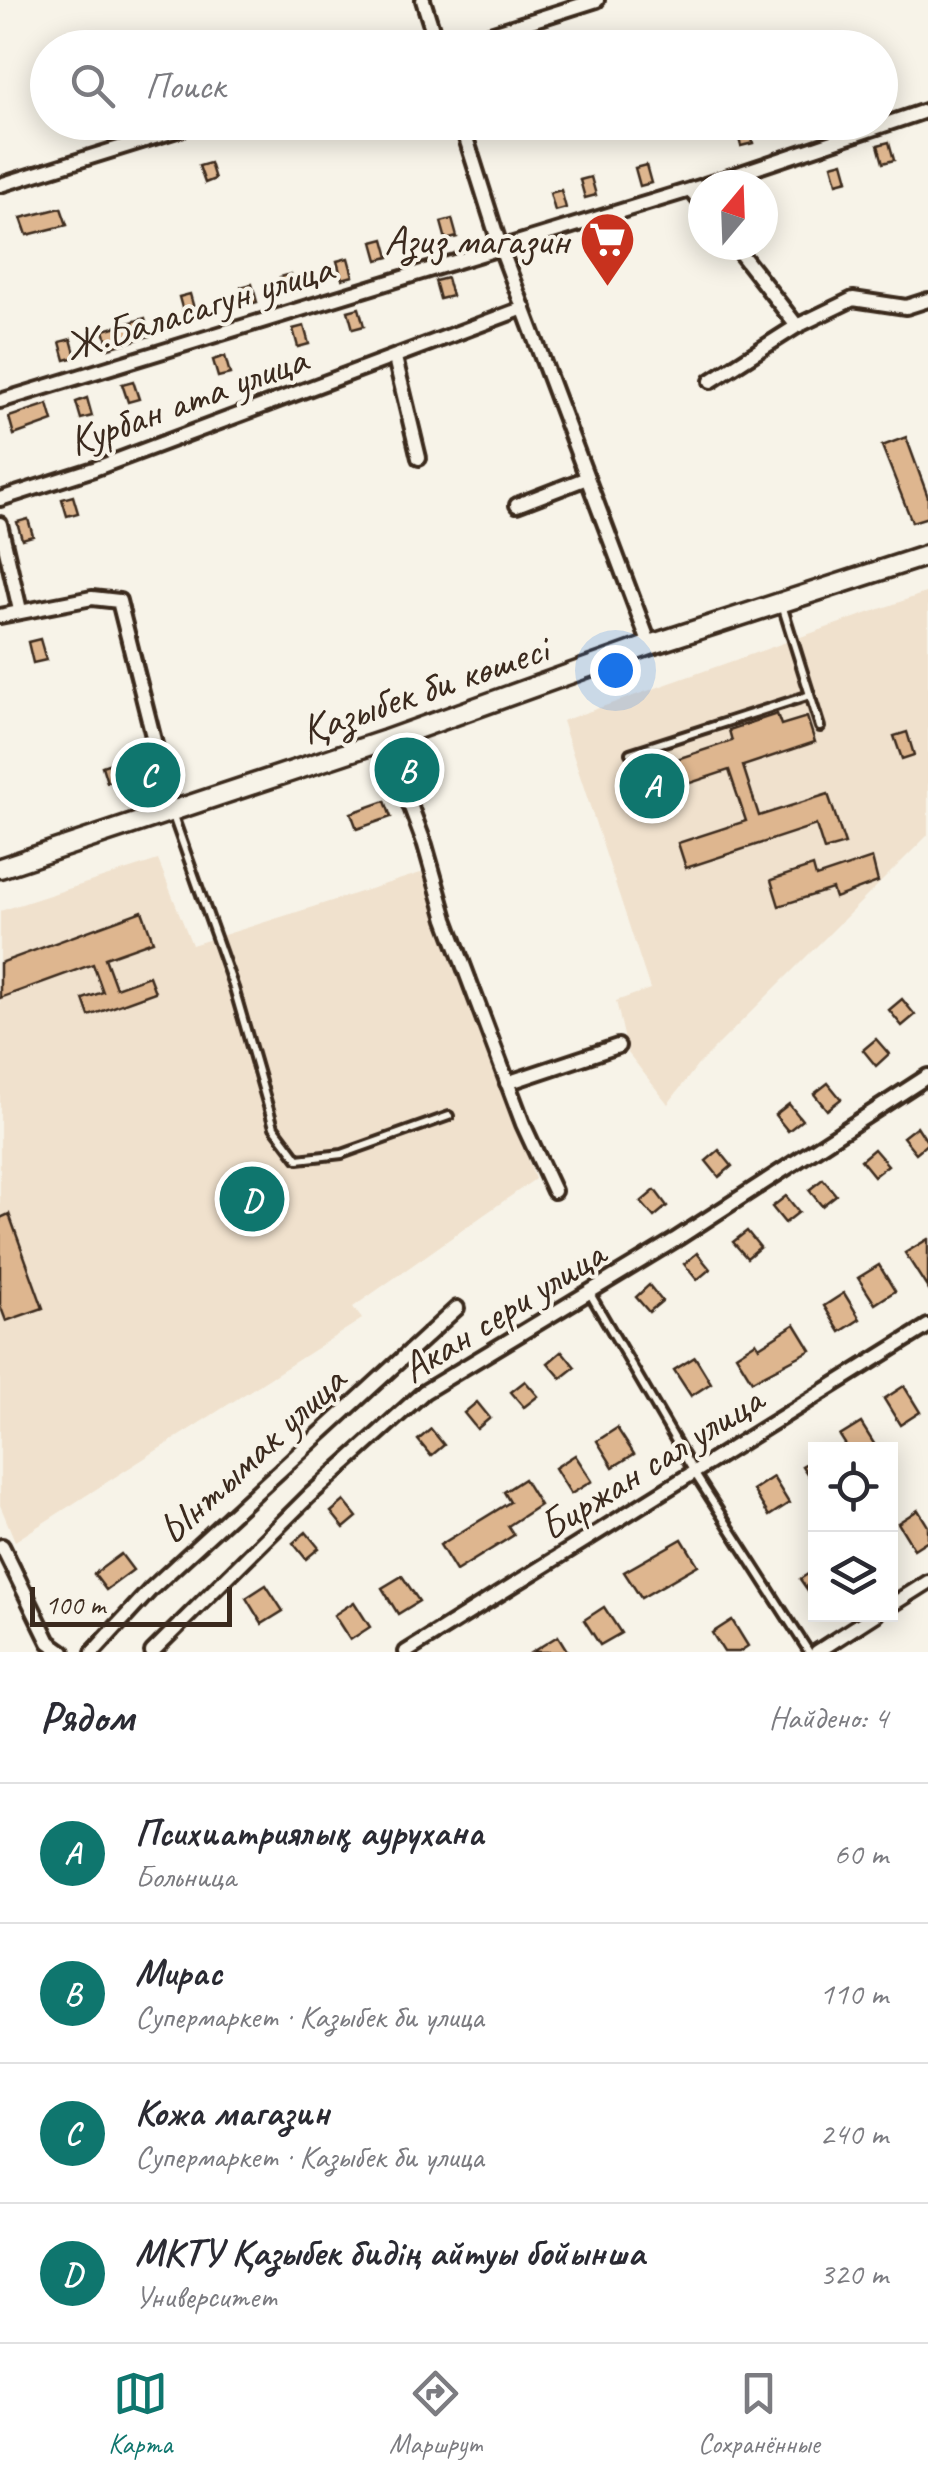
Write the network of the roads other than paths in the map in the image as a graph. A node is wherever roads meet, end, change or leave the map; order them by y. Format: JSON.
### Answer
{"nodes":[{"id":1,"x":422,"y":0,"type":"edge"},
{"id":2,"x":596,"y":0,"type":"edge"},
{"id":3,"x":432,"y":30,"type":"edge"},
{"id":4,"x":502,"y":30,"type":"edge"},
{"id":5,"x":928,"y":110,"type":"edge"},
{"id":6,"x":898,"y":120,"type":"edge"},
{"id":7,"x":145,"y":140,"type":"edge"},
{"id":8,"x":467,"y":140,"type":"edge"},
{"id":9,"x":839,"y":140,"type":"edge"},
{"id":10,"x":750,"y":170,"type":"edge"},
{"id":11,"x":0,"y":185,"type":"edge"},
{"id":12,"x":688,"y":190,"type":"edge"},
{"id":13,"x":500,"y":246,"type":"junction"},
{"id":14,"x":746,"y":260,"type":"edge"},
{"id":15,"x":928,"y":300,"type":"edge"},
{"id":16,"x":524,"y":308,"type":"junction"},
{"id":17,"x":797,"y":326,"type":"junction"},
{"id":18,"x":395,"y":358,"type":"junction"},
{"id":19,"x":711,"y":381,"type":"dead end"},
{"id":20,"x":0,"y":401,"type":"edge"},
{"id":21,"x":419,"y":458,"type":"dead end"},
{"id":22,"x":587,"y":478,"type":"junction"},
{"id":23,"x":0,"y":499,"type":"edge"},
{"id":24,"x":517,"y":505,"type":"dead end"},
{"id":25,"x":0,"y":524,"type":"edge"},
{"id":26,"x":928,"y":555,"type":"edge"},
{"id":27,"x":782,"y":604,"type":"junction"},
{"id":28,"x":20,"y":610,"type":"junction"},
{"id":29,"x":0,"y":616,"type":"edge"},
{"id":30,"x":650,"y":645,"type":"junction"},
{"id":31,"x":810,"y":695,"type":"junction"},
{"id":32,"x":820,"y":727,"type":"dead end"},
{"id":33,"x":386,"y":740,"type":"junction"},
{"id":34,"x":630,"y":753,"type":"dead end"},
{"id":35,"x":172,"y":812,"type":"junction"},
{"id":36,"x":0,"y":868,"type":"edge"},
{"id":37,"x":618,"y":1046,"type":"dead end"},
{"id":38,"x":928,"y":1076,"type":"edge"},
{"id":39,"x":508,"y":1083,"type":"junction"},
{"id":40,"x":449,"y":1116,"type":"dead end"},
{"id":41,"x":554,"y":1190,"type":"dead end"},
{"id":42,"x":589,"y":1291,"type":"junction"},
{"id":43,"x":456,"y":1308,"type":"dead end"},
{"id":44,"x":928,"y":1326,"type":"edge"},
{"id":45,"x":695,"y":1474,"type":"junction"},
{"id":46,"x":2,"y":1546,"type":"edge"},
{"id":47,"x":928,"y":1582,"type":"edge"},
{"id":48,"x":898,"y":1601,"type":"edge"},
{"id":49,"x":864,"y":1622,"type":"edge"},
{"id":50,"x":63,"y":1652,"type":"edge"},
{"id":51,"x":93,"y":1652,"type":"edge"},
{"id":52,"x":152,"y":1652,"type":"edge"},
{"id":53,"x":406,"y":1652,"type":"edge"},
{"id":54,"x":809,"y":1652,"type":"edge"},
{"id":55,"x":817,"y":1652,"type":"edge"}],
"edges":[{"from":1,"to":3,"type":"street"},
{"from":2,"to":4,"type":"street"},
{"from":5,"to":6,"type":"street","name":"Ж.Баласагун улица"},
{"from":7,"to":11,"type":"street"},
{"from":8,"to":13,"type":"street"},
{"from":9,"to":10,"type":"street","name":"Ж.Баласагун улица"},
{"from":12,"to":13,"type":"street","name":"Ж.Баласагун улица"},
{"from":13,"to":16,"type":"street"},
{"from":13,"to":20,"type":"street","name":"Ж.Баласагун улица"},
{"from":14,"to":17,"type":"street"},
{"from":15,"to":17,"type":"street"},
{"from":16,"to":18,"type":"street","name":"Курбан ата улица"},
{"from":16,"to":22,"type":"street"},
{"from":17,"to":19,"type":"street"},
{"from":18,"to":21,"type":"street"},
{"from":18,"to":23,"type":"street","name":"Курбан ата улица"},
{"from":22,"to":24,"type":"street"},
{"from":22,"to":30,"type":"street"},
{"from":25,"to":28,"type":"street"},
{"from":26,"to":27,"type":"main road","name":"Қазыбек би көшесі"},
{"from":27,"to":30,"type":"main road","name":"Қазыбек би көшесі"},
{"from":27,"to":31,"type":"lane"},
{"from":28,"to":29,"type":"street"},
{"from":28,"to":35,"type":"street"},
{"from":30,"to":33,"type":"main road","name":"Қазыбек би көшесі"},
{"from":31,"to":32,"type":"lane"},
{"from":31,"to":34,"type":"lane"},
{"from":33,"to":35,"type":"main road","name":"Қазыбек би көшесі"},
{"from":33,"to":39,"type":"street"},
{"from":35,"to":36,"type":"main road","name":"Қазыбек би көшесі"},
{"from":35,"to":40,"type":"lane"},
{"from":37,"to":39,"type":"street"},
{"from":38,"to":42,"type":"street","name":"Акан сери улица"},
{"from":39,"to":41,"type":"street"},
{"from":42,"to":45,"type":"lane"},
{"from":42,"to":52,"type":"street","name":"Акан сери улица"},
{"from":43,"to":51,"type":"street","name":"Ынтымак улица"},
{"from":44,"to":45,"type":"street","name":"Биржан сал улица"},
{"from":45,"to":53,"type":"street","name":"Биржан сал улица"},
{"from":45,"to":54,"type":"lane"},
{"from":46,"to":50,"type":"street"},
{"from":47,"to":48,"type":"street"},
{"from":49,"to":55,"type":"street"}]}
